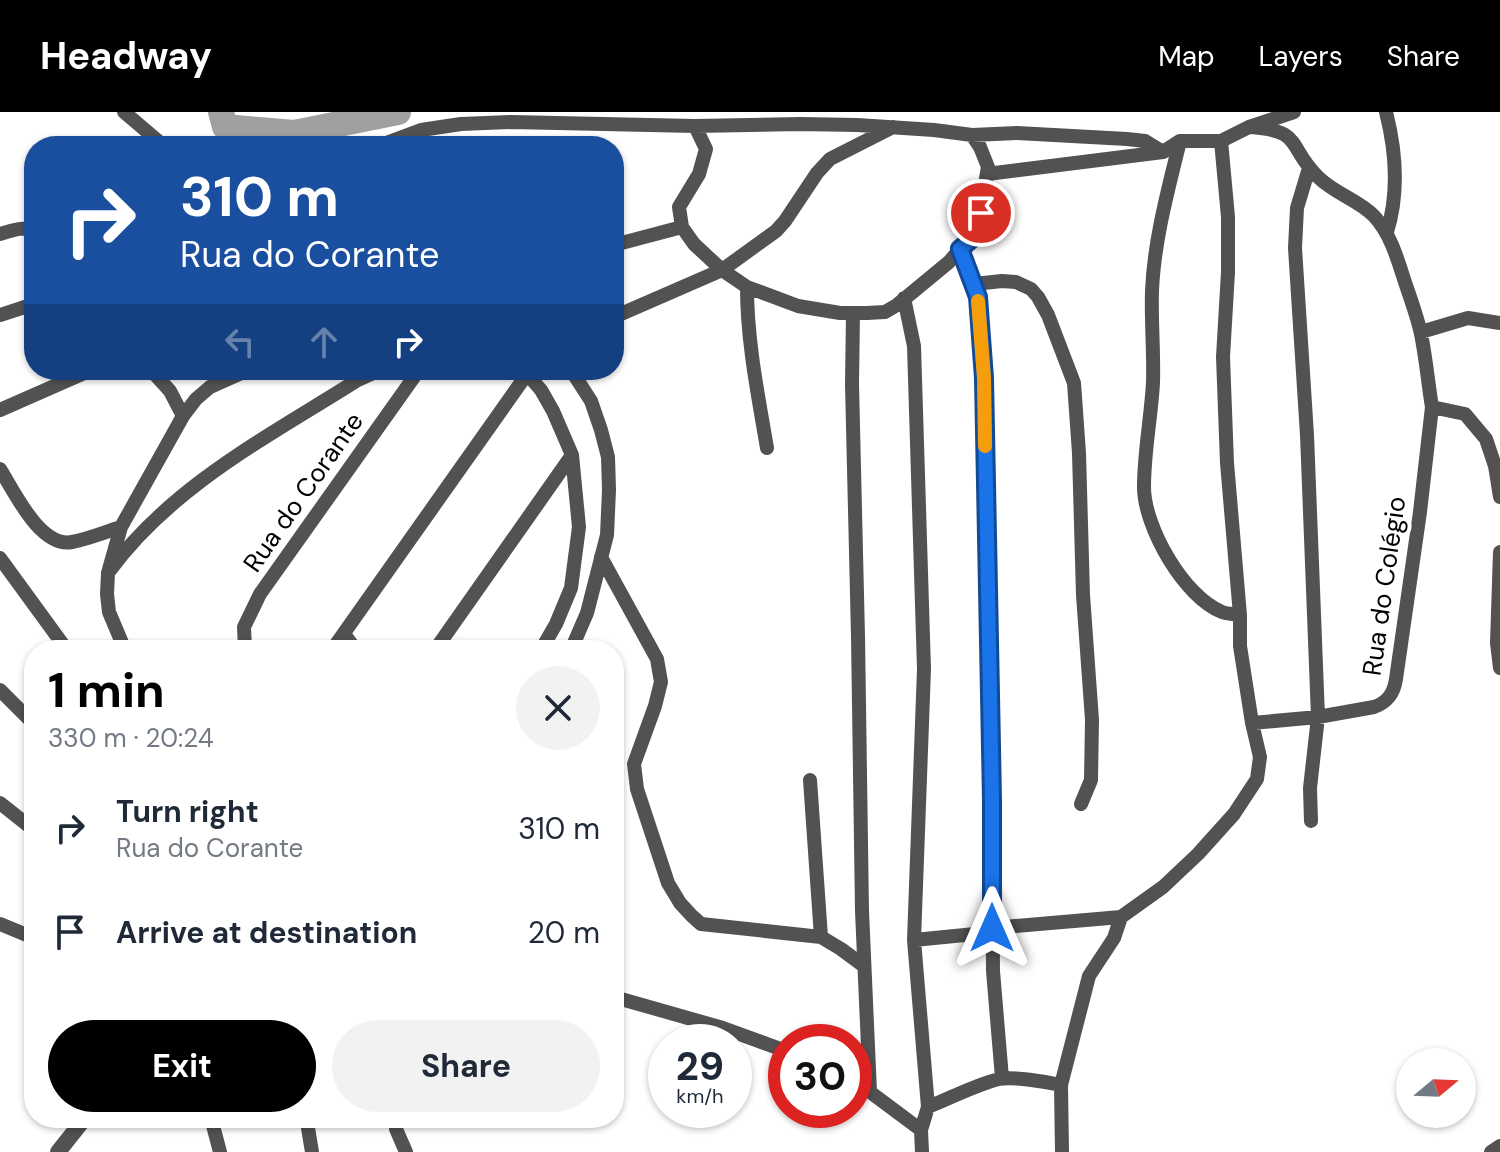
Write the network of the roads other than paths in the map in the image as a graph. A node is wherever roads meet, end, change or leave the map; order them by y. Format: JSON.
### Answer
{"nodes":[{"id":1,"x":124,"y":112,"type":"edge"},
{"id":2,"x":1294,"y":112,"type":"edge"},
{"id":3,"x":1386,"y":112,"type":"edge"},
{"id":4,"x":695,"y":126,"type":"junction"},
{"id":5,"x":893,"y":127,"type":"junction"},
{"id":6,"x":1249,"y":127,"type":"junction"},
{"id":7,"x":972,"y":135,"type":"junction"},
{"id":8,"x":152,"y":136,"type":"edge"},
{"id":9,"x":405,"y":136,"type":"edge"},
{"id":10,"x":1180,"y":141,"type":"junction"},
{"id":11,"x":1221,"y":141,"type":"junction"},
{"id":12,"x":1163,"y":152,"type":"junction"},
{"id":13,"x":1309,"y":168,"type":"junction"},
{"id":14,"x":987,"y":174,"type":"junction"},
{"id":15,"x":682,"y":227,"type":"junction"},
{"id":16,"x":24,"y":229,"type":"edge"},
{"id":17,"x":1387,"y":232,"type":"junction"},
{"id":18,"x":0,"y":234,"type":"edge"},
{"id":19,"x":624,"y":242,"type":"edge"},
{"id":20,"x":960,"y":249,"type":"junction"},
{"id":21,"x":722,"y":270,"type":"junction"},
{"id":22,"x":974,"y":284,"type":"junction"},
{"id":23,"x":747,"y":287,"type":"junction"},
{"id":24,"x":904,"y":298,"type":"junction"},
{"id":25,"x":24,"y":307,"type":"edge"},
{"id":26,"x":624,"y":313,"type":"edge"},
{"id":27,"x":853,"y":313,"type":"junction"},
{"id":28,"x":0,"y":315,"type":"edge"},
{"id":29,"x":1500,"y":323,"type":"edge"},
{"id":30,"x":1421,"y":332,"type":"junction"},
{"id":31,"x":68,"y":380,"type":"edge"},
{"id":32,"x":160,"y":380,"type":"edge"},
{"id":33,"x":226,"y":380,"type":"edge"},
{"id":34,"x":358,"y":380,"type":"edge"},
{"id":35,"x":412,"y":380,"type":"edge"},
{"id":36,"x":518,"y":380,"type":"edge"},
{"id":37,"x":531,"y":380,"type":"edge"},
{"id":38,"x":577,"y":380,"type":"edge"},
{"id":39,"x":1432,"y":407,"type":"junction"},
{"id":40,"x":0,"y":410,"type":"edge"},
{"id":41,"x":183,"y":416,"type":"junction"},
{"id":42,"x":767,"y":448,"type":"dead end"},
{"id":43,"x":572,"y":455,"type":"junction"},
{"id":44,"x":0,"y":469,"type":"edge"},
{"id":45,"x":1500,"y":497,"type":"edge"},
{"id":46,"x":121,"y":527,"type":"junction"},
{"id":47,"x":1500,"y":552,"type":"edge"},
{"id":48,"x":601,"y":557,"type":"junction"},
{"id":49,"x":0,"y":558,"type":"edge"},
{"id":50,"x":108,"y":573,"type":"junction"},
{"id":51,"x":1240,"y":615,"type":"junction"},
{"id":52,"x":344,"y":634,"type":"junction"},
{"id":53,"x":60,"y":640,"type":"edge"},
{"id":54,"x":121,"y":640,"type":"edge"},
{"id":55,"x":245,"y":640,"type":"edge"},
{"id":56,"x":340,"y":640,"type":"edge"},
{"id":57,"x":348,"y":640,"type":"edge"},
{"id":58,"x":442,"y":640,"type":"edge"},
{"id":59,"x":547,"y":640,"type":"edge"},
{"id":60,"x":575,"y":640,"type":"edge"},
{"id":61,"x":1500,"y":668,"type":"edge"},
{"id":62,"x":0,"y":690,"type":"edge"},
{"id":63,"x":24,"y":714,"type":"edge"},
{"id":64,"x":1318,"y":717,"type":"junction"},
{"id":65,"x":1252,"y":723,"type":"junction"},
{"id":66,"x":810,"y":780,"type":"dead end"},
{"id":67,"x":0,"y":803,"type":"edge"},
{"id":68,"x":1081,"y":804,"type":"dead end"},
{"id":69,"x":1311,"y":821,"type":"dead end"},
{"id":70,"x":24,"y":822,"type":"edge"},
{"id":71,"x":1121,"y":917,"type":"junction"},
{"id":72,"x":0,"y":924,"type":"edge"},
{"id":73,"x":992,"y":928,"type":"junction"},
{"id":74,"x":24,"y":934,"type":"edge"},
{"id":75,"x":821,"y":937,"type":"junction"},
{"id":76,"x":914,"y":940,"type":"junction"},
{"id":77,"x":864,"y":966,"type":"junction"},
{"id":78,"x":624,"y":1000,"type":"edge"},
{"id":79,"x":867,"y":1024,"type":"edge"},
{"id":80,"x":768,"y":1044,"type":"edge"},
{"id":81,"x":1002,"y":1078,"type":"junction"},
{"id":82,"x":1061,"y":1085,"type":"junction"},
{"id":83,"x":872,"y":1093,"type":"edge"},
{"id":84,"x":928,"y":1107,"type":"junction"},
{"id":85,"x":77,"y":1128,"type":"edge"},
{"id":86,"x":214,"y":1128,"type":"edge"},
{"id":87,"x":308,"y":1128,"type":"edge"},
{"id":88,"x":396,"y":1128,"type":"edge"},
{"id":89,"x":921,"y":1130,"type":"junction"},
{"id":90,"x":1500,"y":1146,"type":"edge"},
{"id":91,"x":58,"y":1152,"type":"edge"},
{"id":92,"x":220,"y":1152,"type":"edge"},
{"id":93,"x":312,"y":1152,"type":"edge"},
{"id":94,"x":406,"y":1152,"type":"edge"},
{"id":95,"x":922,"y":1152,"type":"edge"},
{"id":96,"x":1062,"y":1152,"type":"edge"},
{"id":97,"x":1491,"y":1152,"type":"edge"}],
"edges":[{"from":1,"to":8,"type":"street"},
{"from":2,"to":6,"type":"street"},
{"from":3,"to":17,"type":"street"},
{"from":4,"to":5,"type":"street"},
{"from":4,"to":9,"type":"street"},
{"from":4,"to":15,"type":"street"},
{"from":5,"to":7,"type":"street"},
{"from":5,"to":21,"type":"street"},
{"from":6,"to":11,"type":"street"},
{"from":6,"to":13,"type":"street"},
{"from":7,"to":12,"type":"street"},
{"from":7,"to":14,"type":"street"},
{"from":10,"to":11,"type":"street"},
{"from":10,"to":12,"type":"street"},
{"from":10,"to":51,"type":"street"},
{"from":11,"to":51,"type":"street"},
{"from":12,"to":14,"type":"street"},
{"from":13,"to":17,"type":"street"},
{"from":13,"to":64,"type":"street"},
{"from":14,"to":20,"type":"street"},
{"from":15,"to":19,"type":"street"},
{"from":15,"to":21,"type":"street"},
{"from":16,"to":18,"type":"street"},
{"from":17,"to":30,"type":"street","name":"Rua do Colégio"},
{"from":20,"to":22,"type":"street"},
{"from":20,"to":24,"type":"street"},
{"from":21,"to":23,"type":"street"},
{"from":21,"to":26,"type":"street"},
{"from":22,"to":68,"type":"street"},
{"from":22,"to":73,"type":"street"},
{"from":23,"to":27,"type":"street"},
{"from":23,"to":42,"type":"street"},
{"from":24,"to":27,"type":"street"},
{"from":24,"to":76,"type":"street"},
{"from":25,"to":28,"type":"street"},
{"from":27,"to":77,"type":"street"},
{"from":29,"to":30,"type":"street"},
{"from":30,"to":39,"type":"street","name":"Rua do Colégio"},
{"from":31,"to":40,"type":"street"},
{"from":32,"to":41,"type":"street"},
{"from":33,"to":41,"type":"street"},
{"from":34,"to":50,"type":"street"},
{"from":35,"to":55,"type":"street","name":"Rua do Corante"},
{"from":36,"to":52,"type":"street"},
{"from":37,"to":43,"type":"street"},
{"from":38,"to":48,"type":"street"},
{"from":39,"to":45,"type":"street"},
{"from":39,"to":64,"type":"street","name":"Rua do Colégio"},
{"from":41,"to":46,"type":"street"},
{"from":43,"to":58,"type":"street"},
{"from":43,"to":59,"type":"street"},
{"from":44,"to":46,"type":"street"},
{"from":46,"to":50,"type":"street"},
{"from":47,"to":61,"type":"street"},
{"from":48,"to":60,"type":"street"},
{"from":48,"to":75,"type":"street"},
{"from":49,"to":53,"type":"street"},
{"from":50,"to":54,"type":"street"},
{"from":51,"to":65,"type":"street"},
{"from":52,"to":56,"type":"street"},
{"from":52,"to":57,"type":"street"},
{"from":62,"to":63,"type":"street"},
{"from":64,"to":65,"type":"street","name":"Rua do Colégio"},
{"from":64,"to":69,"type":"street"},
{"from":65,"to":71,"type":"street"},
{"from":66,"to":75,"type":"street"},
{"from":67,"to":70,"type":"street"},
{"from":71,"to":73,"type":"street"},
{"from":71,"to":82,"type":"street"},
{"from":72,"to":74,"type":"street"},
{"from":73,"to":76,"type":"street"},
{"from":73,"to":81,"type":"street"},
{"from":75,"to":77,"type":"street"},
{"from":76,"to":84,"type":"street"},
{"from":77,"to":79,"type":"street"},
{"from":78,"to":80,"type":"street"},
{"from":81,"to":82,"type":"street"},
{"from":81,"to":84,"type":"street"},
{"from":82,"to":96,"type":"street"},
{"from":83,"to":89,"type":"street"},
{"from":84,"to":89,"type":"street"},
{"from":85,"to":91,"type":"street"},
{"from":86,"to":92,"type":"street"},
{"from":87,"to":93,"type":"street"},
{"from":88,"to":94,"type":"street"},
{"from":89,"to":95,"type":"street"},
{"from":90,"to":97,"type":"street"}]}
